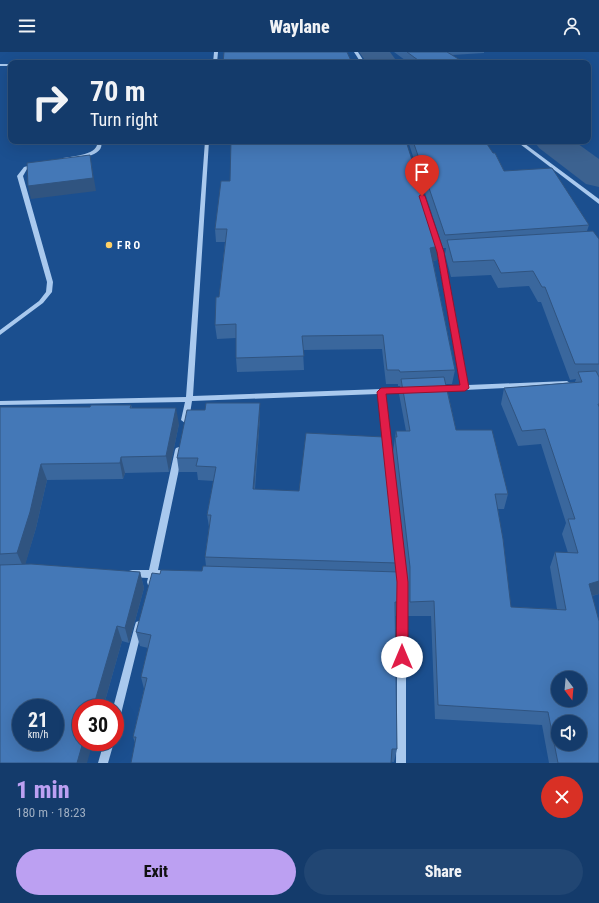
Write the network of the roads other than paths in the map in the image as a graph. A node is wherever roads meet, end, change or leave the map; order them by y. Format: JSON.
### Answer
{"nodes":[{"id":1,"x":100,"y":144,"type":"edge"},
{"id":2,"x":207,"y":144,"type":"edge"},
{"id":3,"x":522,"y":144,"type":"edge"},
{"id":4,"x":56,"y":161,"type":"edge"},
{"id":5,"x":42,"y":164,"type":"edge"},
{"id":6,"x":599,"y":202,"type":"edge"},
{"id":7,"x":433,"y":230,"type":"edge"},
{"id":8,"x":448,"y":251,"type":"edge"},
{"id":9,"x":440,"y":252,"type":"junction"},
{"id":10,"x":0,"y":333,"type":"edge"},
{"id":11,"x":578,"y":383,"type":"edge"},
{"id":12,"x":465,"y":388,"type":"junction"},
{"id":13,"x":381,"y":392,"type":"junction"},
{"id":14,"x":190,"y":399,"type":"junction"},
{"id":15,"x":0,"y":403,"type":"edge"},
{"id":16,"x":183,"y":429,"type":"edge"},
{"id":17,"x":180,"y":445,"type":"edge"},
{"id":18,"x":122,"y":574,"type":"edge"},
{"id":19,"x":153,"y":574,"type":"junction"},
{"id":20,"x":176,"y":574,"type":"edge"},
{"id":21,"x":379,"y":581,"type":"edge"},
{"id":22,"x":402,"y":582,"type":"junction"},
{"id":23,"x":149,"y":589,"type":"edge"},
{"id":24,"x":141,"y":619,"type":"edge"},
{"id":25,"x":120,"y":699,"type":"edge"},
{"id":26,"x":106,"y":751,"type":"edge"},
{"id":27,"x":103,"y":763,"type":"edge"},
{"id":28,"x":401,"y":763,"type":"edge"}],
"edges":[{"from":1,"to":4,"type":"street"},
{"from":2,"to":14,"type":"street"},
{"from":3,"to":6,"type":"street"},
{"from":5,"to":10,"type":"street"},
{"from":7,"to":9,"type":"street"},
{"from":8,"to":9,"type":"street"},
{"from":9,"to":12,"type":"street"},
{"from":11,"to":12,"type":"street"},
{"from":12,"to":13,"type":"street"},
{"from":13,"to":14,"type":"street"},
{"from":13,"to":22,"type":"street"},
{"from":14,"to":15,"type":"street"},
{"from":14,"to":16,"type":"street"},
{"from":17,"to":19,"type":"street"},
{"from":18,"to":19,"type":"street"},
{"from":19,"to":20,"type":"street"},
{"from":19,"to":23,"type":"street"},
{"from":21,"to":22,"type":"street"},
{"from":22,"to":28,"type":"street"},
{"from":24,"to":25,"type":"street"},
{"from":26,"to":27,"type":"street"}]}
